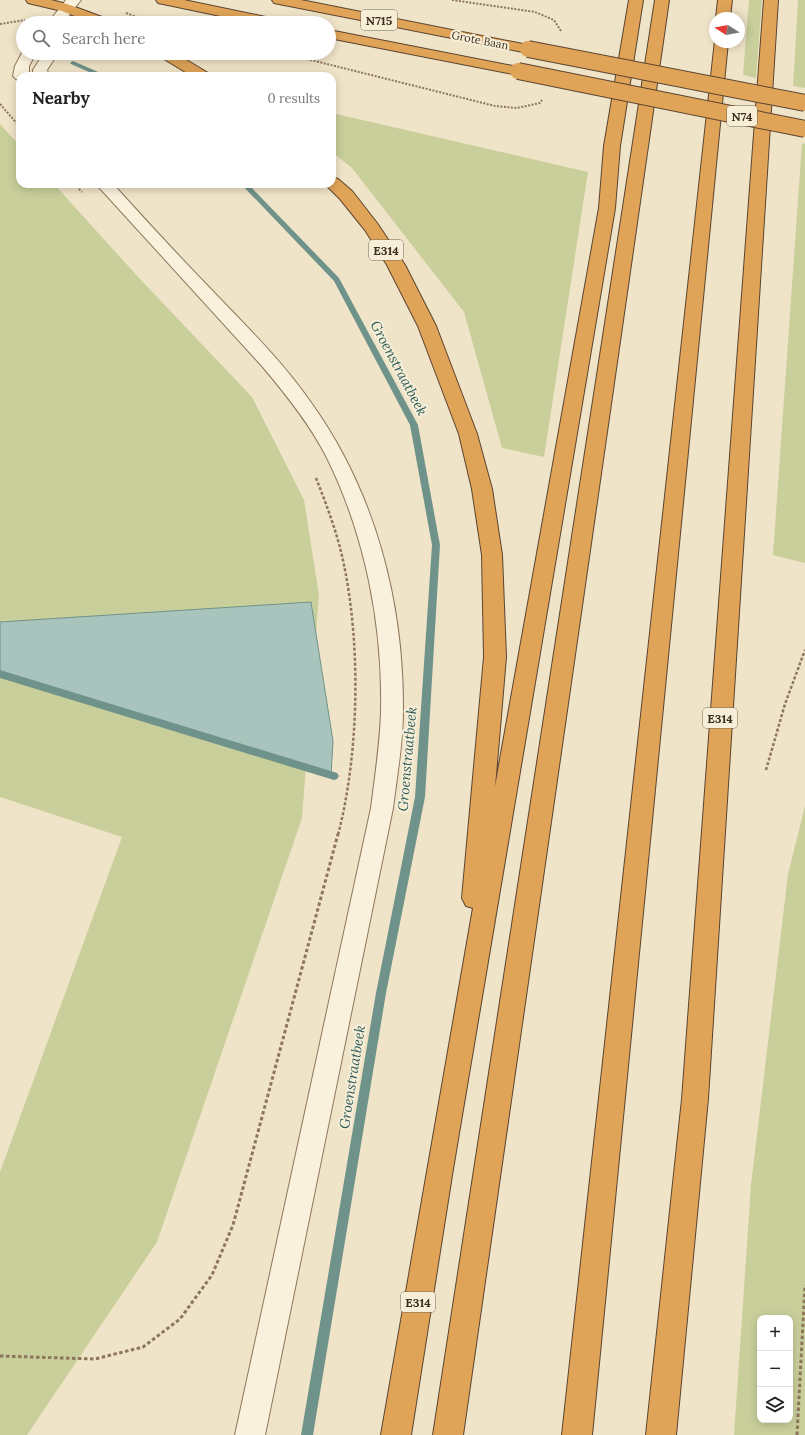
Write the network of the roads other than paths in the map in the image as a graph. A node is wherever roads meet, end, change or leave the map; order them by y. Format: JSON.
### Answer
{"nodes":[{"id":1,"x":34,"y":0,"type":"edge"},
{"id":2,"x":164,"y":0,"type":"edge"},
{"id":3,"x":279,"y":0,"type":"edge"},
{"id":4,"x":636,"y":0,"type":"edge"},
{"id":5,"x":662,"y":0,"type":"edge"},
{"id":6,"x":725,"y":0,"type":"edge"},
{"id":7,"x":771,"y":0,"type":"edge"},
{"id":8,"x":70,"y":4,"type":"edge"},
{"id":9,"x":724,"y":12,"type":"edge"},
{"id":10,"x":61,"y":16,"type":"edge"},
{"id":11,"x":92,"y":16,"type":"edge"},
{"id":12,"x":241,"y":16,"type":"edge"},
{"id":13,"x":336,"y":35,"type":"edge"},
{"id":14,"x":719,"y":48,"type":"edge"},
{"id":15,"x":25,"y":60,"type":"edge"},
{"id":16,"x":47,"y":60,"type":"edge"},
{"id":17,"x":176,"y":60,"type":"edge"},
{"id":18,"x":21,"y":72,"type":"edge"},
{"id":19,"x":40,"y":72,"type":"edge"},
{"id":20,"x":196,"y":72,"type":"edge"},
{"id":21,"x":681,"y":79,"type":"joint"},
{"id":22,"x":805,"y":103,"type":"edge"},
{"id":23,"x":678,"y":104,"type":"joint"},
{"id":24,"x":805,"y":129,"type":"edge"},
{"id":25,"x":336,"y":186,"type":"edge"},
{"id":26,"x":108,"y":188,"type":"edge"},
{"id":27,"x":461,"y":1047,"type":"junction"},
{"id":28,"x":250,"y":1435,"type":"edge"},
{"id":29,"x":396,"y":1435,"type":"edge"},
{"id":30,"x":448,"y":1435,"type":"edge"},
{"id":31,"x":577,"y":1435,"type":"edge"},
{"id":32,"x":661,"y":1435,"type":"edge"}],
"edges":[{"from":1,"to":8,"type":"highway"},
{"from":2,"to":12,"type":"highway"},
{"from":3,"to":21,"type":"highway","name":"Grote Baan","number":"N715","bridge":true},
{"from":4,"to":27,"type":"highway","number":"E314"},
{"from":5,"to":30,"type":"highway"},
{"from":6,"to":9,"type":"highway"},
{"from":7,"to":32,"type":"highway","number":"E314"},
{"from":8,"to":10,"type":"street"},
{"from":8,"to":11,"type":"highway"},
{"from":13,"to":23,"type":"highway","name":"Grote Baan","number":"N715","bridge":true},
{"from":14,"to":31,"type":"highway"},
{"from":15,"to":18,"type":"street"},
{"from":16,"to":19,"type":"street"},
{"from":17,"to":20,"type":"highway"},
{"from":21,"to":22,"type":"highway","number":"N74","bridge":true},
{"from":23,"to":24,"type":"highway","number":"N74","bridge":true},
{"from":25,"to":27,"type":"highway","number":"E314"},
{"from":26,"to":28,"type":"street"},
{"from":27,"to":29,"type":"highway","number":"E314"}]}
